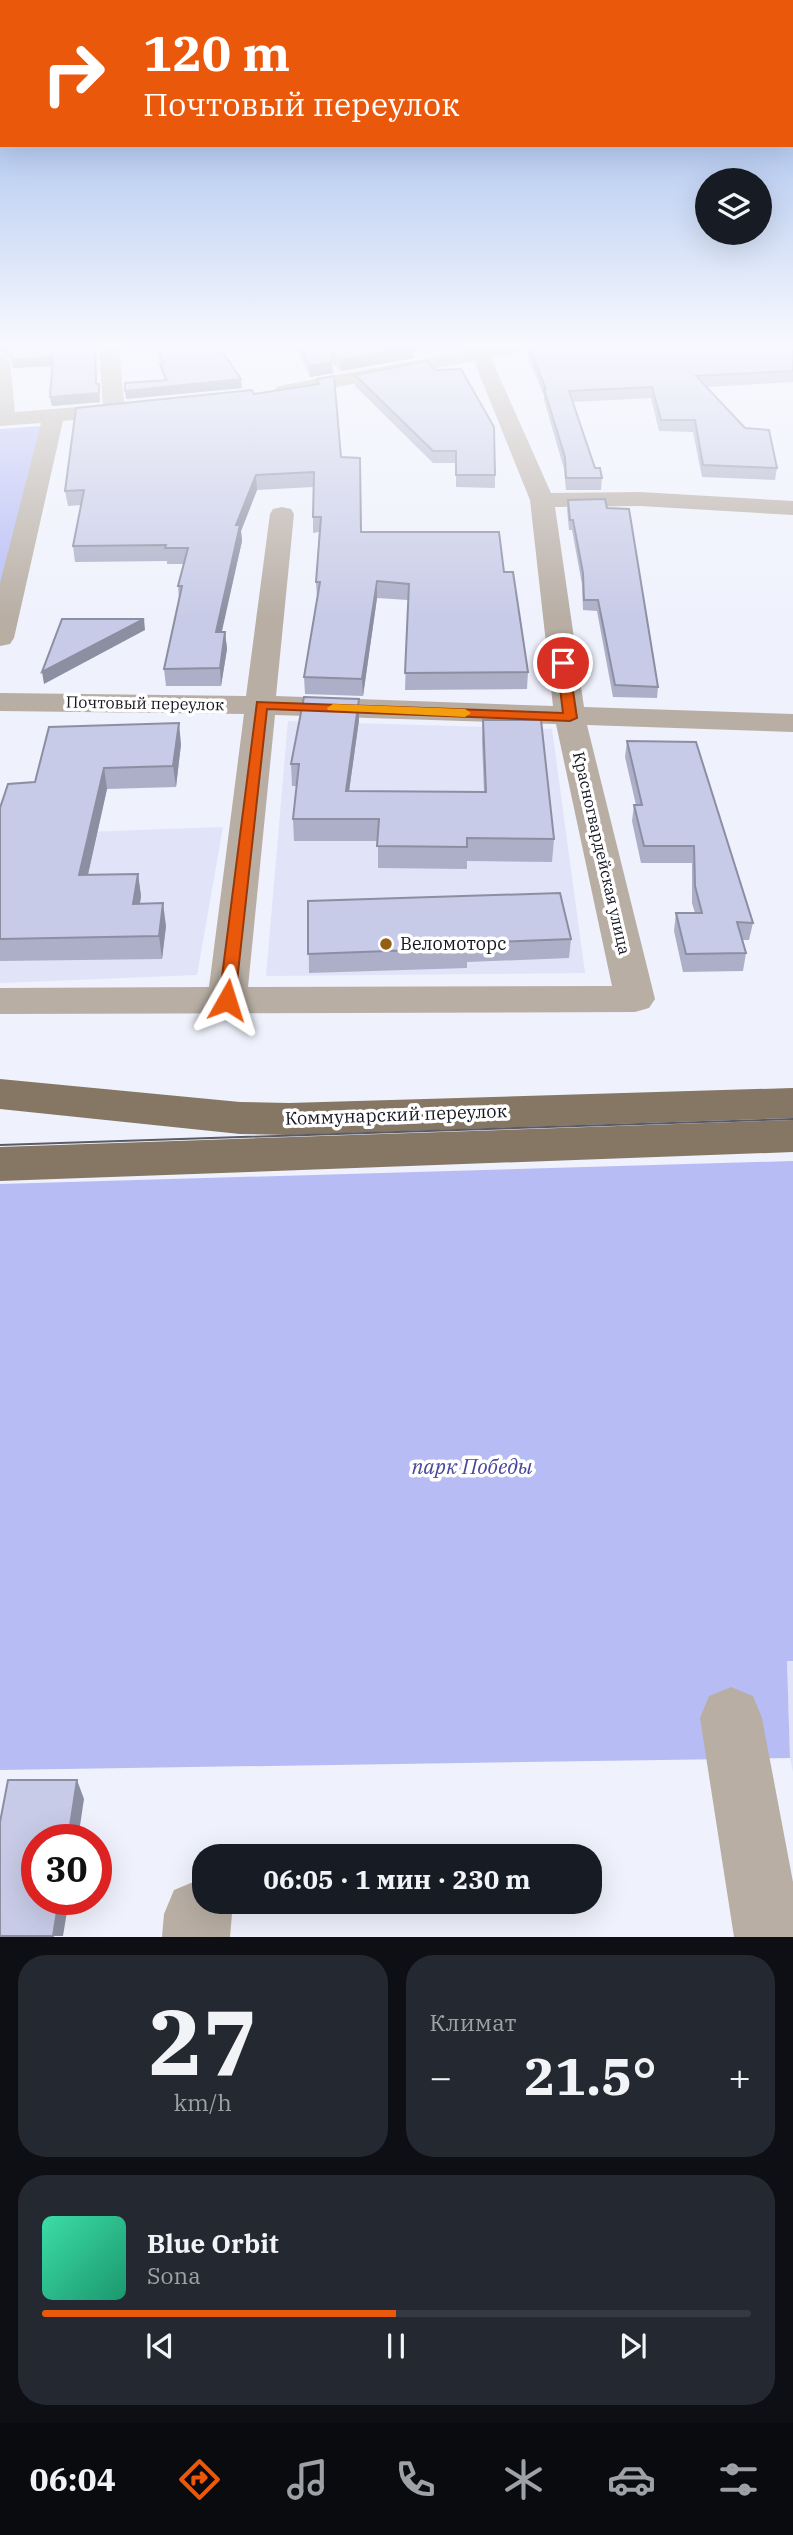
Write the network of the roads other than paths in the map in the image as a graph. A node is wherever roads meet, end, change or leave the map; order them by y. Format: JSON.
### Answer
{"nodes":[{"id":1,"x":49,"y":437,"type":"edge"},
{"id":2,"x":514,"y":437,"type":"edge"},
{"id":3,"x":542,"y":500,"type":"junction"},
{"id":4,"x":793,"y":508,"type":"edge"},
{"id":5,"x":282,"y":514,"type":"dead end"},
{"id":6,"x":0,"y":638,"type":"edge"},
{"id":7,"x":0,"y":702,"type":"edge"},
{"id":8,"x":261,"y":705,"type":"junction"},
{"id":9,"x":570,"y":718,"type":"junction"},
{"id":10,"x":793,"y":723,"type":"edge"},
{"id":11,"x":227,"y":1000,"type":"junction"},
{"id":12,"x":0,"y":1001,"type":"edge"},
{"id":13,"x":0,"y":1094,"type":"edge"},
{"id":14,"x":793,"y":1103,"type":"edge"},
{"id":15,"x":746,"y":1121,"type":"junction"},
{"id":16,"x":513,"y":1128,"type":"junction"},
{"id":17,"x":793,"y":1136,"type":"edge"},
{"id":18,"x":0,"y":1164,"type":"edge"},
{"id":19,"x":731,"y":1718,"type":"dead end"},
{"id":20,"x":769,"y":1937,"type":"edge"}],
"edges":[{"from":1,"to":6,"type":"street"},
{"from":2,"to":3,"type":"street","name":"Красногвардейская улица"},
{"from":3,"to":4,"type":"street"},
{"from":3,"to":9,"type":"street","name":"Красногвардейская улица"},
{"from":5,"to":8,"type":"street"},
{"from":7,"to":8,"type":"street","name":"Почтовый переулок"},
{"from":8,"to":9,"type":"street","name":"Почтовый переулок"},
{"from":8,"to":11,"type":"street"},
{"from":9,"to":10,"type":"street","name":"Почтовый переулок"},
{"from":9,"to":11,"type":"street","name":"Красногвардейская улица"},
{"from":11,"to":12,"type":"street"},
{"from":13,"to":16,"type":"main road","name":"Коммунарский переулок"},
{"from":14,"to":15,"type":"main road","name":"Коммунарский переулок"},
{"from":15,"to":16,"type":"main road","name":"Коммунарский переулок"},
{"from":15,"to":17,"type":"main road","name":"Коммунарский переулок"},
{"from":16,"to":18,"type":"main road","name":"Коммунарский переулок"},
{"from":19,"to":20,"type":"street"}]}
